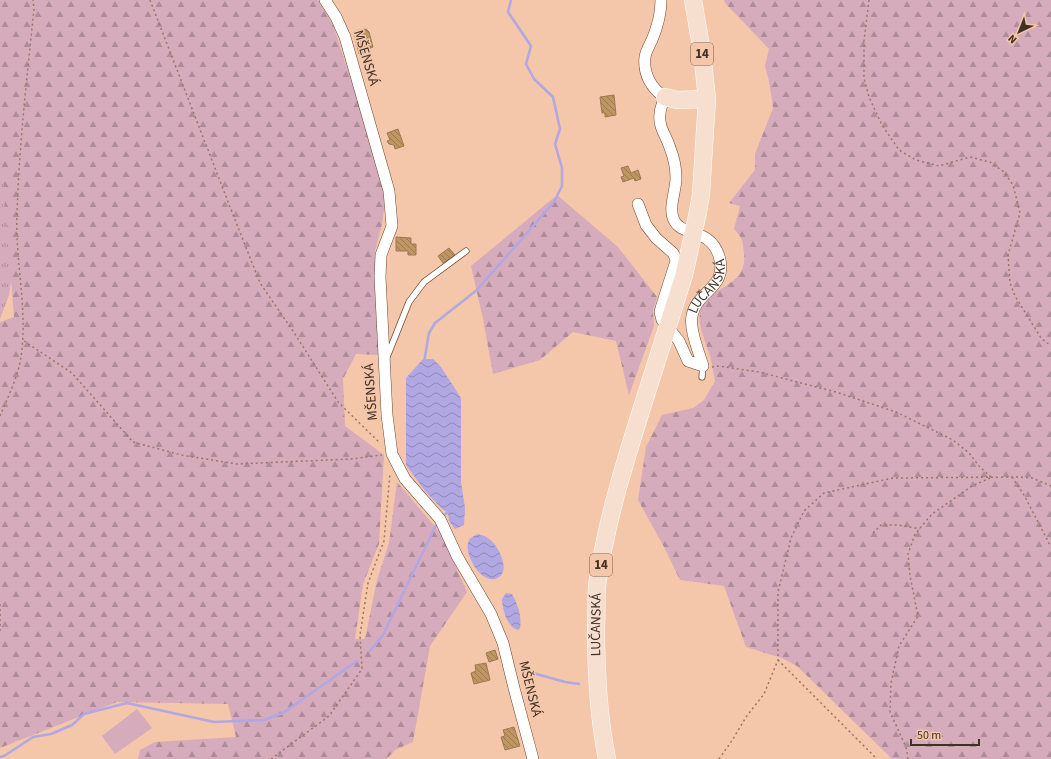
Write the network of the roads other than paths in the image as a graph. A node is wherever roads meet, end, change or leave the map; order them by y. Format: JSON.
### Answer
{"nodes":[{"id":1,"x":325,"y":0,"type":"edge"},
{"id":2,"x":661,"y":0,"type":"edge"},
{"id":3,"x":693,"y":0,"type":"edge"},
{"id":4,"x":665,"y":97,"type":"junction"},
{"id":5,"x":707,"y":98,"type":"junction"},
{"id":6,"x":638,"y":204,"type":"dead end"},
{"id":7,"x":466,"y":251,"type":"dead end"},
{"id":8,"x":384,"y":363,"type":"junction"},
{"id":9,"x":533,"y":759,"type":"edge"},
{"id":10,"x":607,"y":759,"type":"edge"}],
"edges":[{"from":1,"to":8,"type":"street","name":"MŠENSKÁ"},
{"from":2,"to":4,"type":"street"},
{"from":3,"to":5,"type":"main road","number":"14"},
{"from":4,"to":5,"type":"main road"},
{"from":4,"to":6,"type":"street","name":"LUČANSKÁ"},
{"from":5,"to":10,"type":"main road","name":"LUČANSKÁ","number":"14","bridge":true},
{"from":7,"to":8,"type":"lane"},
{"from":8,"to":9,"type":"street","name":"MŠENSKÁ"}]}
